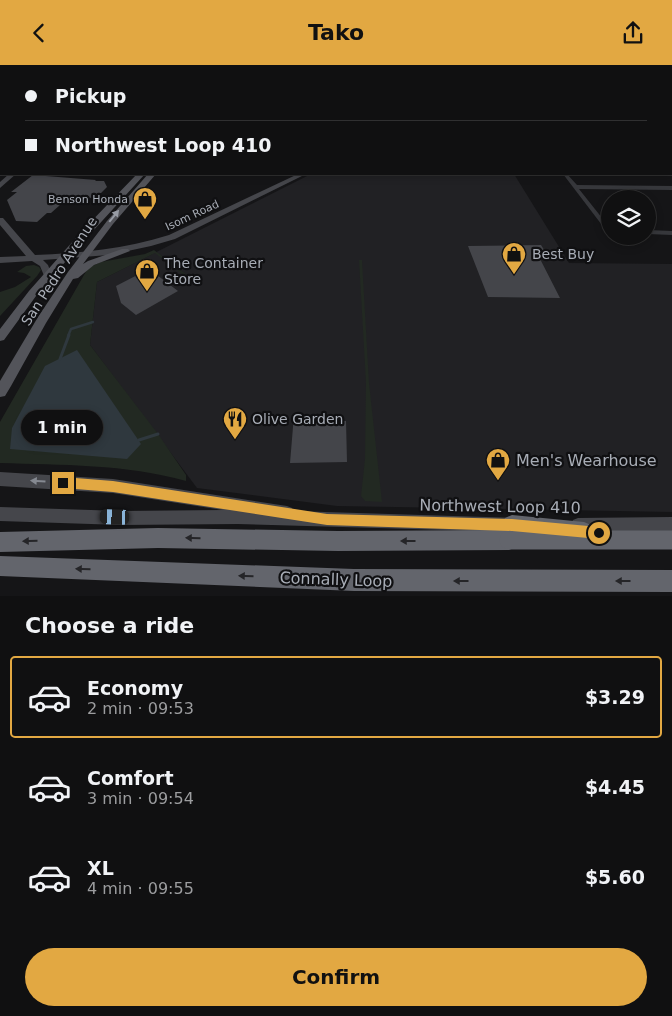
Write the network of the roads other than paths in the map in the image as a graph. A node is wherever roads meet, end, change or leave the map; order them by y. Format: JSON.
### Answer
{"nodes":[{"id":1,"x":0,"y":65,"type":"edge"},
{"id":2,"x":12,"y":65,"type":"edge"},
{"id":3,"x":190,"y":65,"type":"edge"},
{"id":4,"x":234,"y":65,"type":"edge"},
{"id":5,"x":12,"y":175,"type":"edge"},
{"id":6,"x":140,"y":175,"type":"edge"},
{"id":7,"x":151,"y":175,"type":"edge"},
{"id":8,"x":300,"y":175,"type":"edge"},
{"id":9,"x":566,"y":175,"type":"edge"},
{"id":10,"x":0,"y":186,"type":"edge"},
{"id":11,"x":574,"y":187,"type":"junction"},
{"id":12,"x":672,"y":187,"type":"edge"},
{"id":13,"x":0,"y":220,"type":"edge"},
{"id":14,"x":601,"y":222,"type":"edge"},
{"id":15,"x":656,"y":233,"type":"edge"},
{"id":16,"x":672,"y":233,"type":"edge"},
{"id":17,"x":124,"y":251,"type":"junction"},
{"id":18,"x":84,"y":255,"type":"junction"},
{"id":19,"x":65,"y":256,"type":"junction"},
{"id":20,"x":32,"y":257,"type":"junction"},
{"id":21,"x":0,"y":260,"type":"edge"},
{"id":22,"x":48,"y":276,"type":"junction"},
{"id":23,"x":66,"y":283,"type":"junction"},
{"id":24,"x":0,"y":337,"type":"edge"},
{"id":25,"x":0,"y":392,"type":"edge"},
{"id":26,"x":6,"y":479,"type":"edge"},
{"id":27,"x":0,"y":514,"type":"edge"},
{"id":28,"x":327,"y":520,"type":"junction"},
{"id":29,"x":672,"y":524,"type":"edge"},
{"id":30,"x":510,"y":533,"type":"junction"},
{"id":31,"x":672,"y":540,"type":"edge"},
{"id":32,"x":0,"y":542,"type":"edge"},
{"id":33,"x":0,"y":566,"type":"edge"},
{"id":34,"x":672,"y":581,"type":"edge"}],
"edges":[{"from":1,"to":2,"type":"street"},
{"from":3,"to":4,"type":"main road"},
{"from":5,"to":10,"type":"main road"},
{"from":6,"to":19,"type":"main road","name":"San Pedro Avenue"},
{"from":18,"to":7,"type":"main road","name":"San Pedro Avenue","one_way":true},
{"from":8,"to":17,"type":"main road","name":"Isom Road"},
{"from":9,"to":11,"type":"street"},
{"from":11,"to":12,"type":"street"},
{"from":11,"to":14,"type":"street"},
{"from":13,"to":20,"type":"main road"},
{"from":15,"to":16,"type":"street"},
{"from":17,"to":18,"type":"main road","name":"Isom Road"},
{"from":17,"to":23,"type":"main road"},
{"from":18,"to":19,"type":"main road","name":"Isom Road"},
{"from":18,"to":23,"type":"main road","name":"San Pedro Avenue"},
{"from":19,"to":20,"type":"main road","name":"Isom Road"},
{"from":19,"to":22,"type":"main road","name":"San Pedro Avenue"},
{"from":20,"to":21,"type":"main road","name":"Isom Road"},
{"from":20,"to":22,"type":"main road"},
{"from":22,"to":24,"type":"main road","name":"San Pedro Avenue"},
{"from":23,"to":25,"type":"main road","name":"San Pedro Avenue"},
{"from":28,"to":26,"type":"main road","name":"Northwest Loop 410","one_way":true},
{"from":27,"to":28,"type":"main road","name":"Northwest Loop 410"},
{"from":28,"to":30,"type":"main road","name":"Northwest Loop 410"},
{"from":29,"to":30,"type":"main road","name":"Northwest Loop 410"},
{"from":30,"to":31,"type":"highway","bridge":true},
{"from":30,"to":32,"type":"highway","one_way":true},
{"from":34,"to":33,"type":"highway","name":"Connally Loop","one_way":true}]}
